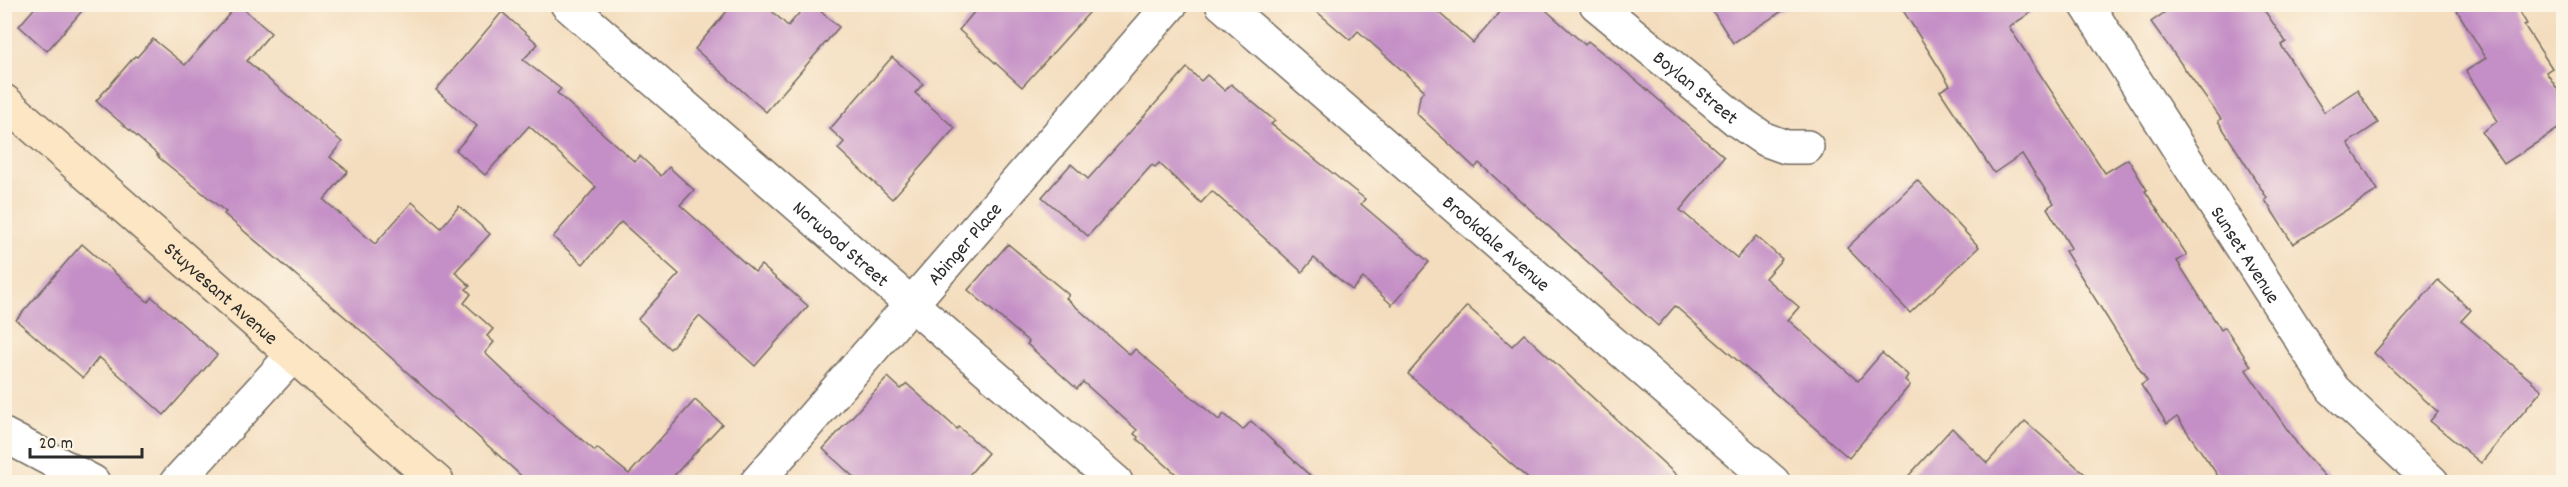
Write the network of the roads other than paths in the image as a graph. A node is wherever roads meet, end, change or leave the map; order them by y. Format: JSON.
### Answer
{"nodes":[{"id":1,"x":567,"y":4,"type":"edge"},
{"id":2,"x":1171,"y":4,"type":"edge"},
{"id":3,"x":1222,"y":4,"type":"edge"},
{"id":4,"x":1596,"y":4,"type":"edge"},
{"id":5,"x":2086,"y":4,"type":"edge"},
{"id":6,"x":4,"y":101,"type":"edge"},
{"id":7,"x":1808,"y":147,"type":"dead end"},
{"id":8,"x":911,"y":304,"type":"junction"},
{"id":9,"x":293,"y":355,"type":"junction"},
{"id":10,"x":4,"y":435,"type":"edge"},
{"id":11,"x":93,"y":483,"type":"edge"},
{"id":12,"x":177,"y":483,"type":"edge"},
{"id":13,"x":437,"y":483,"type":"edge"},
{"id":14,"x":757,"y":483,"type":"edge"},
{"id":15,"x":1116,"y":483,"type":"edge"},
{"id":16,"x":1773,"y":483,"type":"edge"},
{"id":17,"x":2432,"y":483,"type":"edge"}],
"edges":[{"from":1,"to":8,"type":"street","name":"Norwood Street"},
{"from":2,"to":8,"type":"street","name":"Abinger Place"},
{"from":3,"to":16,"type":"street","name":"Brookdale Avenue"},
{"from":4,"to":7,"type":"street","name":"Boylan Street"},
{"from":5,"to":17,"type":"street","name":"Sunset Avenue"},
{"from":6,"to":9,"type":"main road","name":"Stuyvesant Avenue"},
{"from":8,"to":14,"type":"street","name":"Abinger Place"},
{"from":8,"to":15,"type":"street","name":"Norwood Street"},
{"from":9,"to":12,"type":"street"},
{"from":9,"to":13,"type":"main road","name":"Stuyvesant Avenue"},
{"from":10,"to":11,"type":"street"}]}
